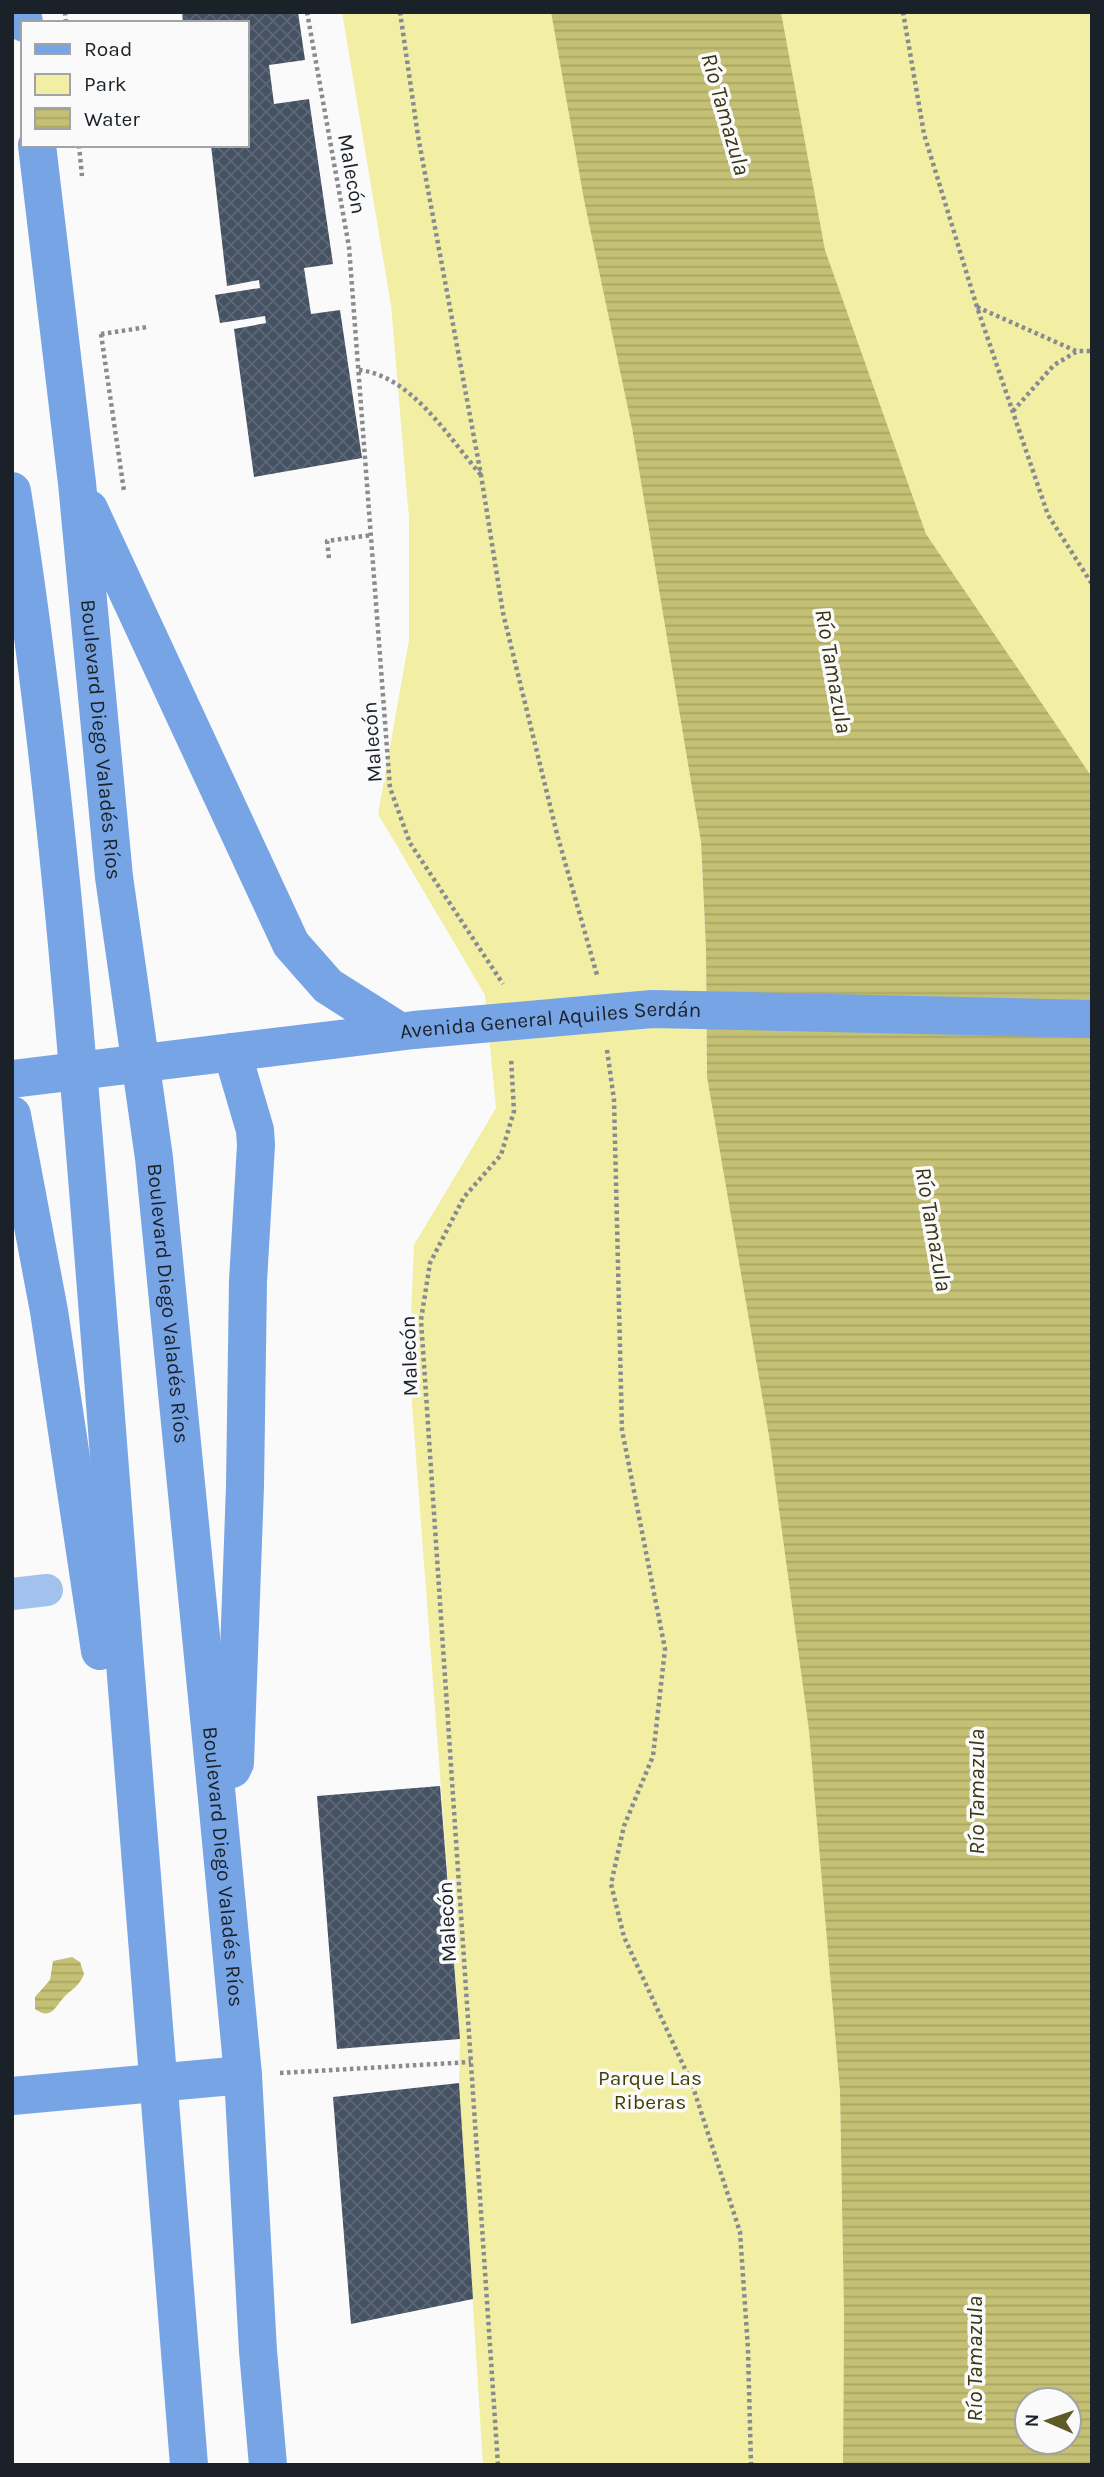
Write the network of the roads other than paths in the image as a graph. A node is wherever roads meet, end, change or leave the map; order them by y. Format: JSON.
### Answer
{"nodes":[{"id":1,"x":37,"y":147,"type":"edge"},
{"id":2,"x":77,"y":483,"type":"junction"},
{"id":3,"x":12,"y":491,"type":"edge"},
{"id":4,"x":1092,"y":1019,"type":"edge"},
{"id":5,"x":407,"y":1031,"type":"junction"},
{"id":6,"x":232,"y":1052,"type":"junction"},
{"id":7,"x":22,"y":1078,"type":"edge"},
{"id":8,"x":12,"y":1115,"type":"edge"},
{"id":9,"x":47,"y":1590,"type":"dead end"},
{"id":10,"x":12,"y":1594,"type":"edge"},
{"id":11,"x":217,"y":1800,"type":"junction"},
{"id":12,"x":139,"y":1843,"type":"junction"},
{"id":13,"x":243,"y":2075,"type":"junction"},
{"id":14,"x":156,"y":2082,"type":"junction"},
{"id":15,"x":12,"y":2096,"type":"edge"},
{"id":16,"x":189,"y":2465,"type":"edge"},
{"id":17,"x":268,"y":2465,"type":"edge"}],
"edges":[{"from":1,"to":2,"type":"main road","name":"Boulevard Diego Valadés Ríos"},
{"from":2,"to":5,"type":"main road"},
{"from":2,"to":11,"type":"main road","name":"Boulevard Diego Valadés Ríos"},
{"from":3,"to":12,"type":"main road"},
{"from":4,"to":5,"type":"main road","name":"Avenida General Aquiles Serdán"},
{"from":5,"to":6,"type":"main road","name":"Avenida General Aquiles Serdán"},
{"from":6,"to":7,"type":"main road","name":"Avenida General Aquiles Serdán"},
{"from":6,"to":11,"type":"main road"},
{"from":8,"to":12,"type":"main road"},
{"from":9,"to":10,"type":"street"},
{"from":11,"to":13,"type":"main road","name":"Boulevard Diego Valadés Ríos"},
{"from":12,"to":14,"type":"main road"},
{"from":13,"to":14,"type":"main road"},
{"from":13,"to":17,"type":"main road","name":"Boulevard Diego Valadés Ríos"},
{"from":14,"to":15,"type":"main road"},
{"from":14,"to":16,"type":"main road"}]}
